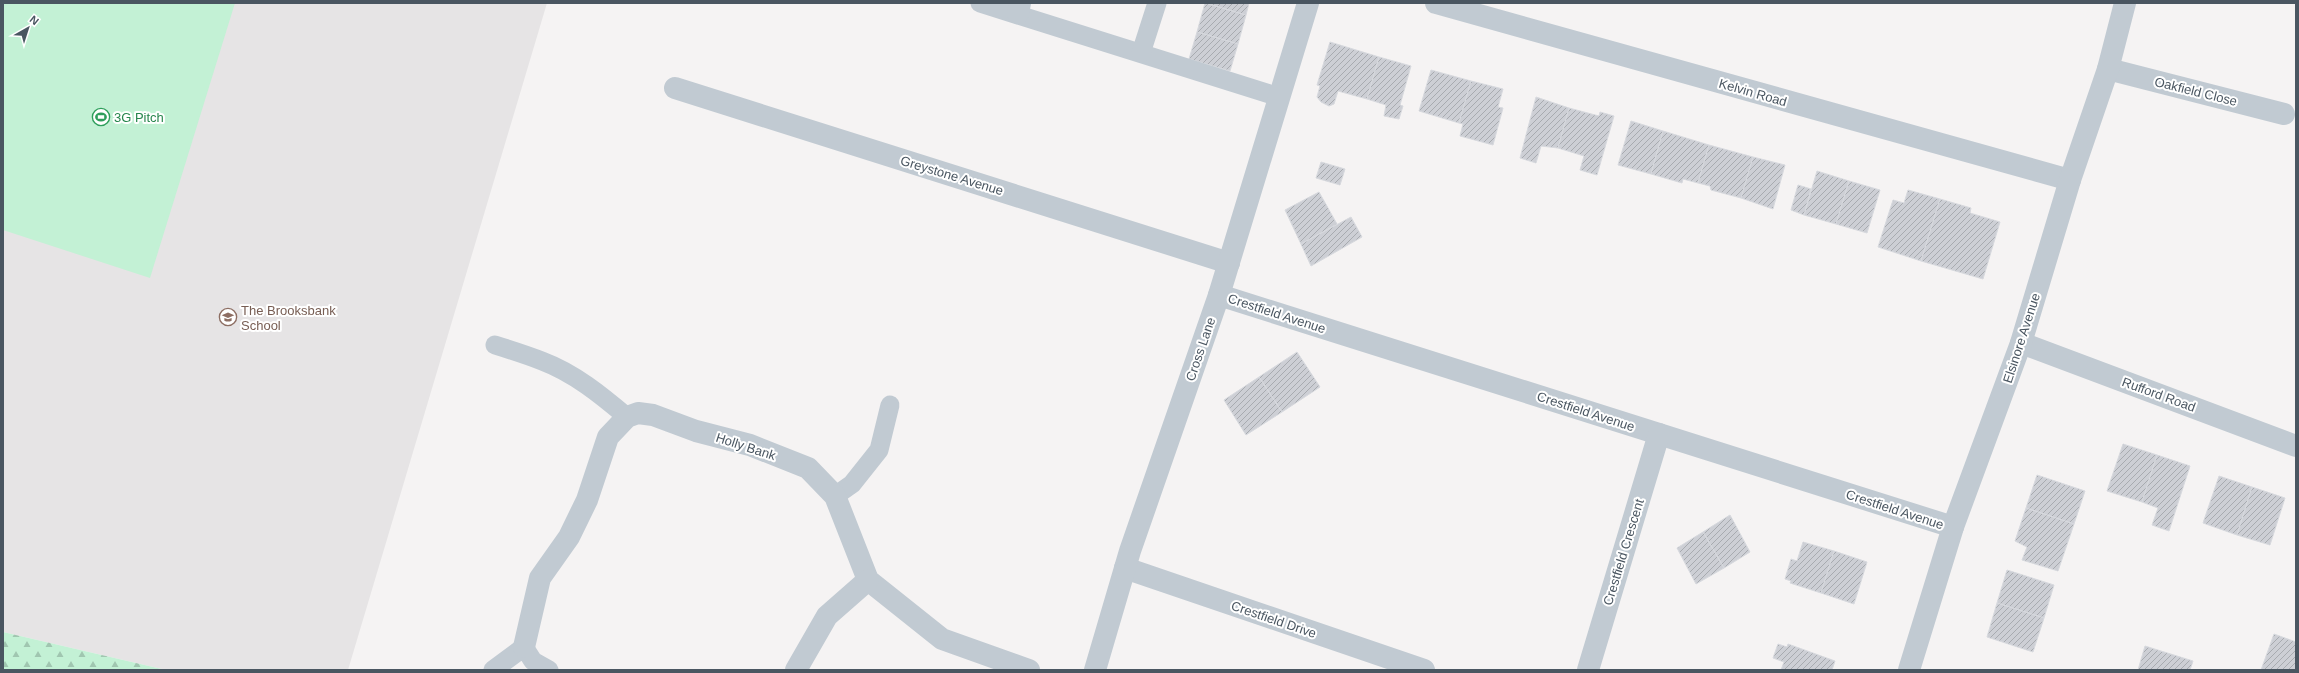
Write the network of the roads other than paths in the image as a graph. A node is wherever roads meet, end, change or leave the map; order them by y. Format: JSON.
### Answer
{"nodes":[{"id":1,"x":980,"y":3,"type":"edge"},
{"id":2,"x":1157,"y":3,"type":"edge"},
{"id":3,"x":1308,"y":3,"type":"edge"},
{"id":4,"x":1436,"y":3,"type":"edge"},
{"id":5,"x":2125,"y":3,"type":"edge"},
{"id":6,"x":1019,"y":8,"type":"edge"},
{"id":7,"x":1142,"y":53,"type":"junction"},
{"id":8,"x":2108,"y":69,"type":"junction"},
{"id":9,"x":675,"y":88,"type":"dead end"},
{"id":10,"x":1280,"y":97,"type":"junction"},
{"id":11,"x":2284,"y":114,"type":"dead end"},
{"id":12,"x":2070,"y":180,"type":"junction"},
{"id":13,"x":1229,"y":263,"type":"junction"},
{"id":14,"x":1219,"y":295,"type":"junction"},
{"id":15,"x":2022,"y":343,"type":"junction"},
{"id":16,"x":495,"y":345,"type":"dead end"},
{"id":17,"x":890,"y":405,"type":"dead end"},
{"id":18,"x":627,"y":417,"type":"junction"},
{"id":19,"x":1659,"y":434,"type":"junction"},
{"id":20,"x":2296,"y":446,"type":"edge"},
{"id":21,"x":835,"y":496,"type":"junction"},
{"id":22,"x":1953,"y":528,"type":"junction"},
{"id":23,"x":1125,"y":568,"type":"junction"},
{"id":24,"x":868,"y":580,"type":"junction"},
{"id":25,"x":524,"y":648,"type":"junction"},
{"id":26,"x":493,"y":670,"type":"edge"},
{"id":27,"x":549,"y":670,"type":"edge"},
{"id":28,"x":796,"y":670,"type":"edge"},
{"id":29,"x":1029,"y":670,"type":"edge"},
{"id":30,"x":1095,"y":670,"type":"edge"},
{"id":31,"x":1424,"y":670,"type":"edge"},
{"id":32,"x":1588,"y":670,"type":"edge"},
{"id":33,"x":1909,"y":670,"type":"edge"}],
"edges":[{"from":1,"to":6,"type":"lane"},
{"from":2,"to":7,"type":"lane"},
{"from":3,"to":10,"type":"street","name":"Cross Lane"},
{"from":4,"to":12,"type":"street","name":"Kelvin Road"},
{"from":5,"to":8,"type":"street","name":"Elsinore Avenue"},
{"from":6,"to":7,"type":"lane"},
{"from":7,"to":10,"type":"lane"},
{"from":8,"to":11,"type":"street","name":"Oakfield Close"},
{"from":8,"to":12,"type":"street","name":"Elsinore Avenue"},
{"from":9,"to":13,"type":"street","name":"Greystone Avenue"},
{"from":10,"to":13,"type":"street","name":"Cross Lane"},
{"from":12,"to":15,"type":"street","name":"Elsinore Avenue"},
{"from":13,"to":14,"type":"street","name":"Cross Lane"},
{"from":14,"to":19,"type":"street","name":"Crestfield Avenue"},
{"from":14,"to":23,"type":"street","name":"Cross Lane"},
{"from":15,"to":20,"type":"street","name":"Rufford Road"},
{"from":15,"to":22,"type":"street","name":"Elsinore Avenue"},
{"from":16,"to":18,"type":"lane"},
{"from":17,"to":21,"type":"lane"},
{"from":18,"to":21,"type":"street","name":"Holly Bank"},
{"from":18,"to":25,"type":"street"},
{"from":19,"to":22,"type":"street","name":"Crestfield Avenue"},
{"from":19,"to":32,"type":"street","name":"Crestfield Crescent"},
{"from":21,"to":24,"type":"street","name":"Holly Bank"},
{"from":22,"to":33,"type":"street","name":"Elsinore Avenue"},
{"from":23,"to":30,"type":"street","name":"Cross Lane"},
{"from":23,"to":31,"type":"street","name":"Crestfield Drive"},
{"from":24,"to":28,"type":"street"},
{"from":24,"to":29,"type":"street","name":"Holly Bank"},
{"from":25,"to":26,"type":"lane"},
{"from":25,"to":27,"type":"lane"}]}
